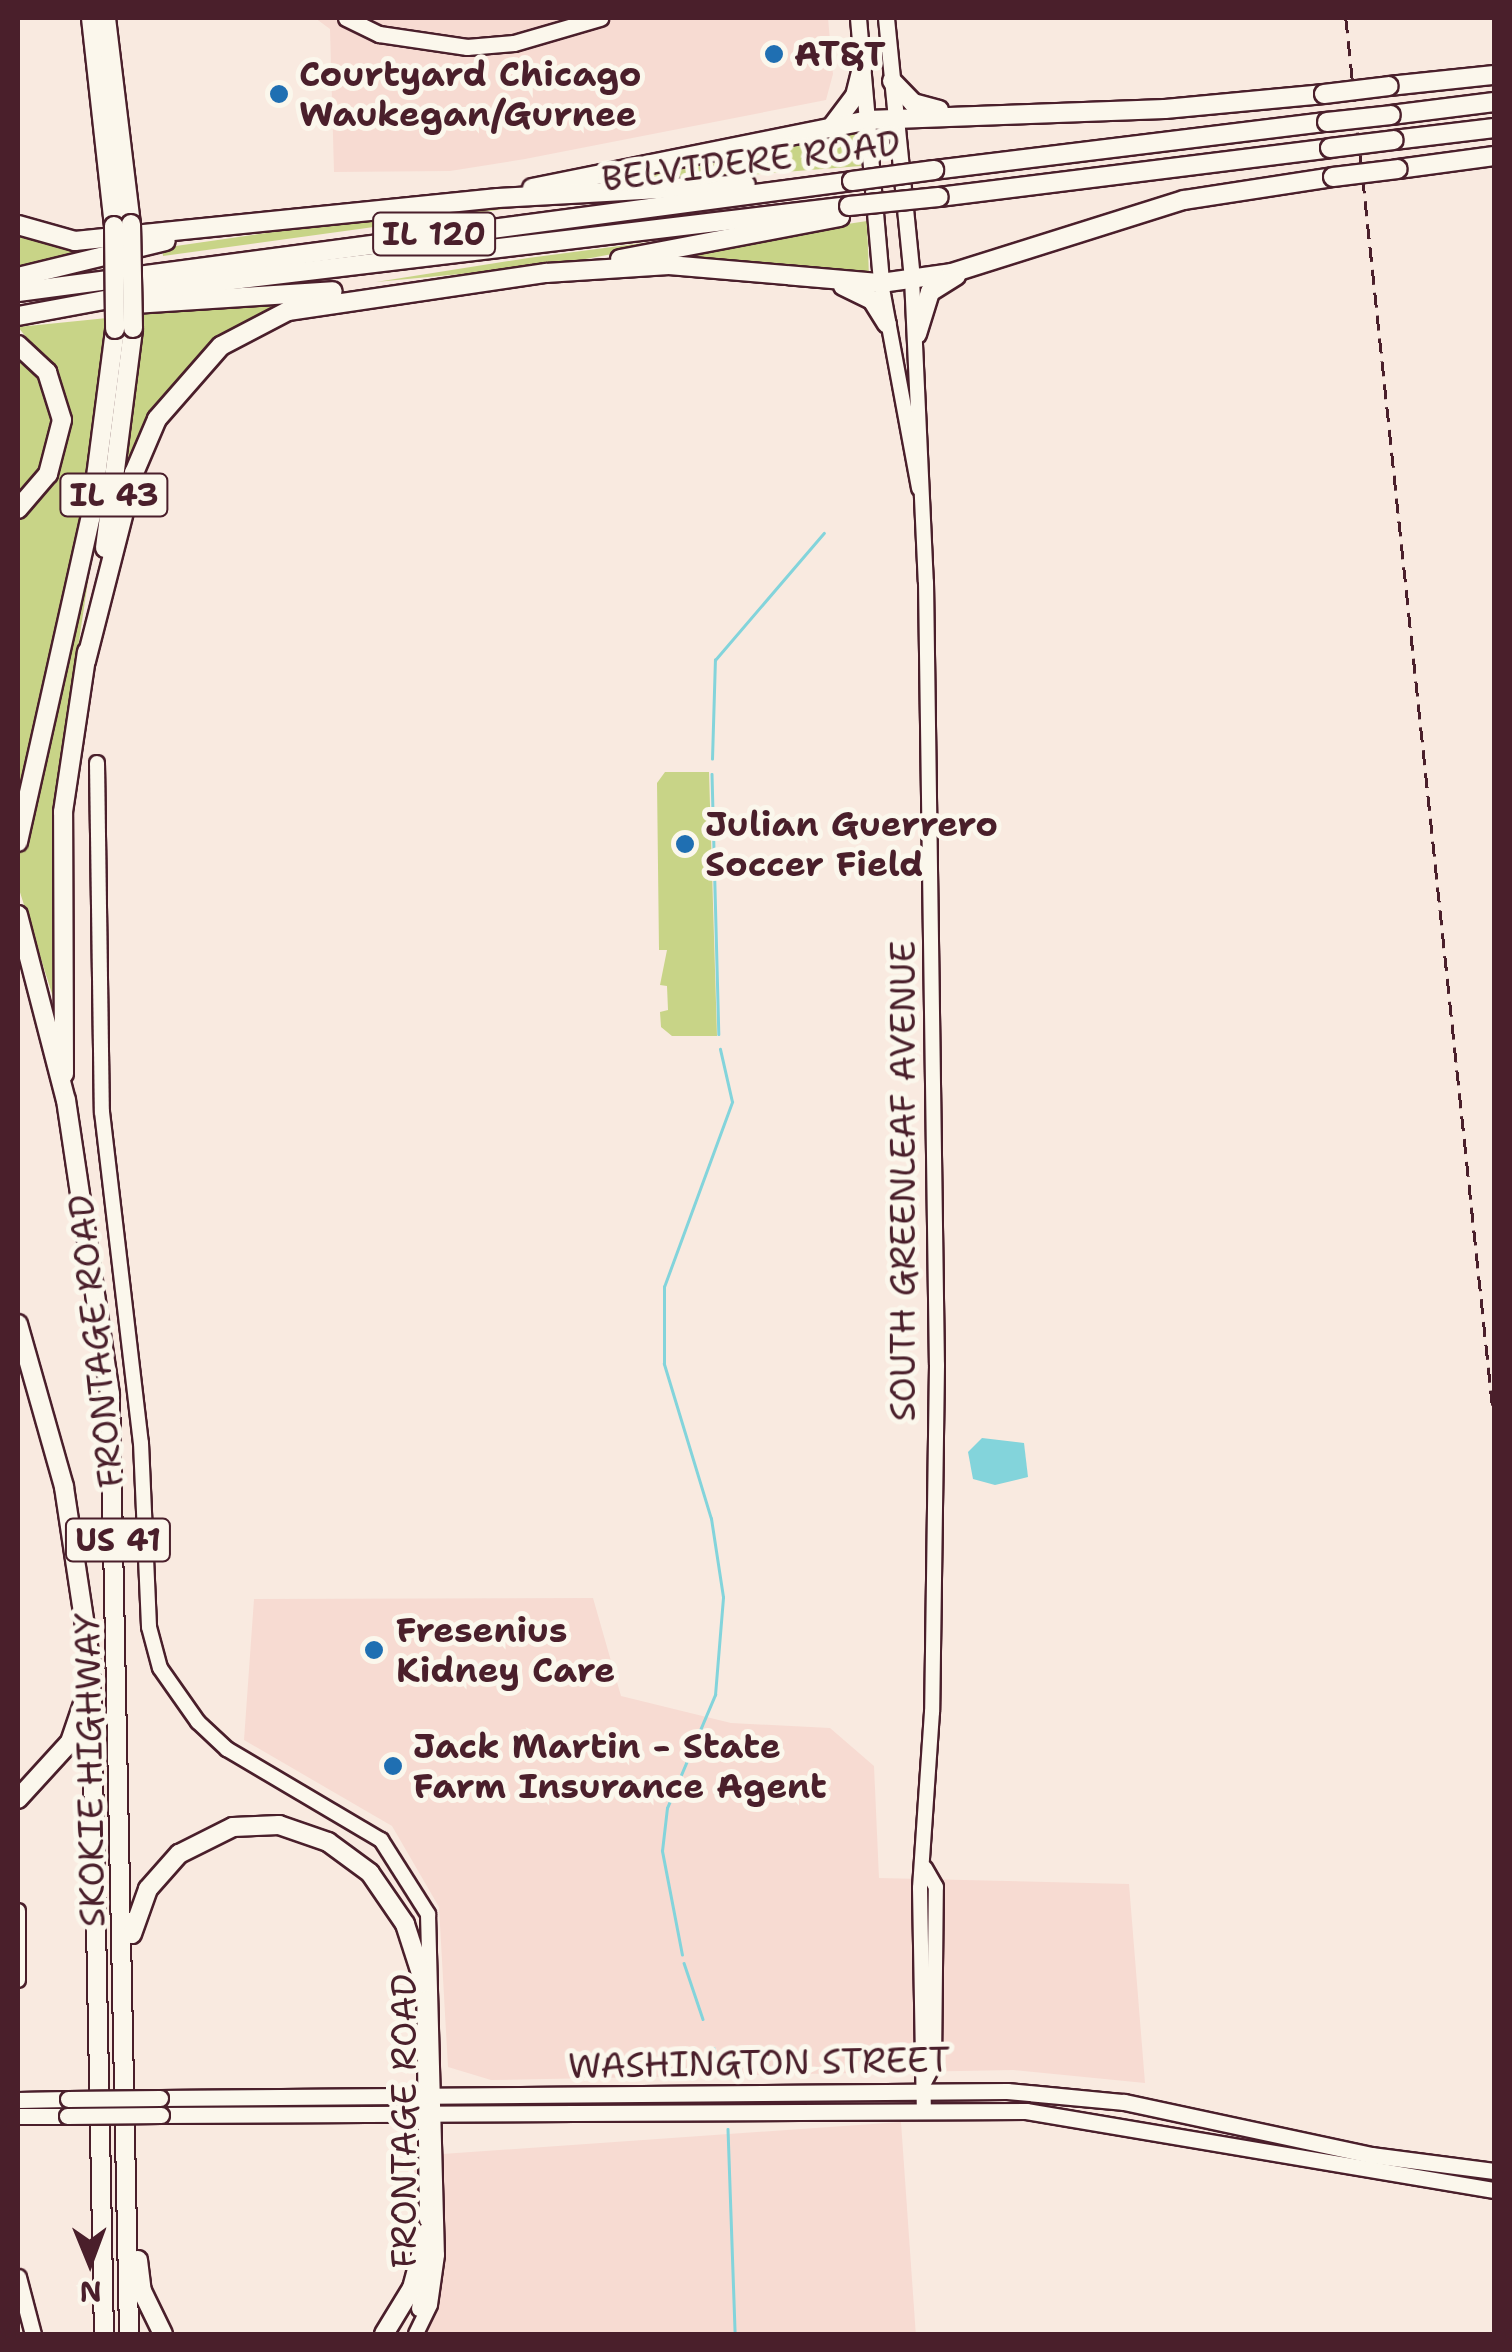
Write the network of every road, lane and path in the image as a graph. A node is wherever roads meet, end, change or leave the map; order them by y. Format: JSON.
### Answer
{"nodes":[{"id":1,"x":76,"y":18,"type":"edge"},
{"id":2,"x":91,"y":18,"type":"edge"},
{"id":3,"x":106,"y":18,"type":"edge"},
{"id":4,"x":346,"y":18,"type":"edge"},
{"id":5,"x":600,"y":18,"type":"edge"},
{"id":6,"x":858,"y":18,"type":"edge"},
{"id":7,"x":886,"y":18,"type":"edge"},
{"id":8,"x":863,"y":64,"type":"junction"},
{"id":9,"x":1494,"y":75,"type":"edge"},
{"id":10,"x":892,"y":82,"type":"junction"},
{"id":11,"x":100,"y":99,"type":"junction"},
{"id":12,"x":1494,"y":102,"type":"edge"},
{"id":13,"x":964,"y":115,"type":"junction"},
{"id":14,"x":896,"y":118,"type":"junction"},
{"id":15,"x":868,"y":120,"type":"junction"},
{"id":16,"x":834,"y":125,"type":"junction"},
{"id":17,"x":1494,"y":128,"type":"edge"},
{"id":18,"x":1494,"y":156,"type":"edge"},
{"id":19,"x":851,"y":180,"type":"junction"},
{"id":20,"x":498,"y":198,"type":"junction"},
{"id":21,"x":850,"y":210,"type":"junction"},
{"id":22,"x":285,"y":222,"type":"junction"},
{"id":23,"x":18,"y":225,"type":"edge"},
{"id":24,"x":123,"y":225,"type":"junction"},
{"id":25,"x":968,"y":269,"type":"junction"},
{"id":26,"x":546,"y":273,"type":"junction"},
{"id":27,"x":18,"y":277,"type":"edge"},
{"id":28,"x":912,"y":278,"type":"junction"},
{"id":29,"x":834,"y":282,"type":"junction"},
{"id":30,"x":880,"y":282,"type":"junction"},
{"id":31,"x":438,"y":286,"type":"junction"},
{"id":32,"x":18,"y":292,"type":"edge"},
{"id":33,"x":52,"y":310,"type":"junction"},
{"id":34,"x":18,"y":316,"type":"edge"},
{"id":35,"x":887,"y":324,"type":"junction"},
{"id":36,"x":124,"y":329,"type":"junction"},
{"id":37,"x":917,"y":334,"type":"junction"},
{"id":38,"x":18,"y":346,"type":"edge"},
{"id":39,"x":921,"y":494,"type":"junction"},
{"id":40,"x":18,"y":509,"type":"edge"},
{"id":41,"x":86,"y":661,"type":"junction"},
{"id":42,"x":97,"y":763,"type":"dead end"},
{"id":43,"x":19,"y":834,"type":"edge"},
{"id":44,"x":18,"y":915,"type":"edge"},
{"id":45,"x":66,"y":1100,"type":"junction"},
{"id":46,"x":18,"y":1324,"type":"edge"},
{"id":47,"x":82,"y":1578,"type":"junction"},
{"id":48,"x":18,"y":1799,"type":"edge"},
{"id":49,"x":422,"y":1906,"type":"junction"},
{"id":50,"x":18,"y":1911,"type":"edge"},
{"id":51,"x":18,"y":1980,"type":"edge"},
{"id":52,"x":424,"y":1983,"type":"junction"},
{"id":53,"x":126,"y":1984,"type":"junction"},
{"id":54,"x":925,"y":2086,"type":"junction"},
{"id":55,"x":18,"y":2100,"type":"edge"},
{"id":56,"x":431,"y":2104,"type":"junction"},
{"id":57,"x":68,"y":2107,"type":"junction"},
{"id":58,"x":924,"y":2109,"type":"junction"},
{"id":59,"x":18,"y":2116,"type":"edge"},
{"id":60,"x":128,"y":2124,"type":"junction"},
{"id":61,"x":1494,"y":2171,"type":"edge"},
{"id":62,"x":1494,"y":2190,"type":"edge"},
{"id":63,"x":427,"y":2232,"type":"junction"},
{"id":64,"x":18,"y":2277,"type":"edge"},
{"id":65,"x":32,"y":2334,"type":"edge"},
{"id":66,"x":104,"y":2334,"type":"edge"},
{"id":67,"x":129,"y":2334,"type":"edge"},
{"id":68,"x":163,"y":2334,"type":"edge"},
{"id":69,"x":384,"y":2334,"type":"edge"},
{"id":70,"x":408,"y":2334,"type":"edge"},
{"id":71,"x":416,"y":2334,"type":"edge"}],
"edges":[{"from":1,"to":11,"type":"main road"},
{"from":2,"to":11,"type":"main road","number":"IL 43"},
{"from":3,"to":24,"type":"main road","number":"IL 43"},
{"from":4,"to":5,"type":"main road"},
{"from":6,"to":8,"type":"main road"},
{"from":7,"to":10,"type":"main road"},
{"from":8,"to":15,"type":"main road"},
{"from":8,"to":16,"type":"main road"},
{"from":9,"to":13,"type":"main road","bridge":true},
{"from":10,"to":13,"type":"main road"},
{"from":10,"to":14,"type":"main road"},
{"from":11,"to":24,"type":"main road","number":"IL 43"},
{"from":12,"to":19,"type":"main road","name":"BELVIDERE ROAD","bridge":true},
{"from":13,"to":14,"type":"main road"},
{"from":14,"to":15,"type":"main road"},
{"from":14,"to":28,"type":"main road"},
{"from":15,"to":16,"type":"main road"},
{"from":15,"to":30,"type":"main road"},
{"from":16,"to":20,"type":"main road"},
{"from":17,"to":21,"type":"main road","bridge":true},
{"from":18,"to":25,"type":"main road","bridge":true},
{"from":19,"to":20,"type":"main road"},
{"from":19,"to":32,"type":"main road","name":"BELVIDERE ROAD","number":"IL 120"},
{"from":20,"to":22,"type":"main road"},
{"from":21,"to":26,"type":"main road"},
{"from":21,"to":33,"type":"main road","name":"BELVIDERE ROAD","number":"IL 120"},
{"from":22,"to":23,"type":"main road"},
{"from":22,"to":27,"type":"main road"},
{"from":24,"to":36,"type":"main road","number":"IL 43","bridge":true},
{"from":25,"to":28,"type":"main road"},
{"from":25,"to":37,"type":"main road"},
{"from":26,"to":29,"type":"main road"},
{"from":26,"to":31,"type":"main road"},
{"from":28,"to":30,"type":"main road"},
{"from":28,"to":37,"type":"street","name":"SOUTH GREENLEAF AVENUE"},
{"from":29,"to":30,"type":"main road"},
{"from":29,"to":35,"type":"main road"},
{"from":30,"to":35,"type":"street","name":"SOUTH GREENLEAF AVENUE"},
{"from":31,"to":33,"type":"main road"},
{"from":31,"to":41,"type":"main road"},
{"from":33,"to":34,"type":"main road","name":"BELVIDERE ROAD","number":"IL 120"},
{"from":35,"to":39,"type":"street","name":"SOUTH GREENLEAF AVENUE"},
{"from":36,"to":41,"type":"main road","number":"IL 43"},
{"from":36,"to":43,"type":"main road","number":"IL 43"},
{"from":37,"to":39,"type":"street","name":"SOUTH GREENLEAF AVENUE"},
{"from":38,"to":40,"type":"main road"},
{"from":39,"to":54,"type":"street","name":"SOUTH GREENLEAF AVENUE"},
{"from":41,"to":45,"type":"main road","number":"IL 43"},
{"from":42,"to":49,"type":"street","name":"FRONTAGE ROAD"},
{"from":44,"to":45,"type":"main road","name":"SKOKIE HIGHWAY","number":"US 41"},
{"from":45,"to":53,"type":"main road","name":"SKOKIE HIGHWAY","number":"US 41"},
{"from":46,"to":47,"type":"main road","name":"SKOKIE HIGHWAY","number":"US 41"},
{"from":47,"to":48,"type":"main road"},
{"from":47,"to":66,"type":"main road","name":"SKOKIE HIGHWAY","number":"US 41"},
{"from":49,"to":52,"type":"street","name":"FRONTAGE ROAD"},
{"from":49,"to":56,"type":"street","name":"FRONTAGE ROAD"},
{"from":50,"to":51,"type":"street"},
{"from":52,"to":53,"type":"main road"},
{"from":52,"to":56,"type":"street","name":"FRONTAGE ROAD"},
{"from":53,"to":60,"type":"main road","name":"SKOKIE HIGHWAY","number":"US 41"},
{"from":54,"to":56,"type":"main road","name":"WASHINGTON STREET"},
{"from":54,"to":58,"type":"street","name":"SOUTH GREENLEAF AVENUE"},
{"from":54,"to":61,"type":"main road","name":"WASHINGTON STREET"},
{"from":55,"to":57,"type":"main road","name":"WASHINGTON STREET"},
{"from":56,"to":57,"type":"main road","name":"WASHINGTON STREET","bridge":true},
{"from":56,"to":58,"type":"main road","name":"WASHINGTON STREET"},
{"from":56,"to":63,"type":"street","name":"FRONTAGE ROAD"},
{"from":56,"to":71,"type":"street","name":"FRONTAGE ROAD"},
{"from":57,"to":59,"type":"main road","name":"WASHINGTON STREET"},
{"from":58,"to":62,"type":"main road","name":"WASHINGTON STREET"},
{"from":60,"to":67,"type":"main road","name":"SKOKIE HIGHWAY","number":"US 41"},
{"from":60,"to":68,"type":"main road"},
{"from":63,"to":69,"type":"main road"},
{"from":63,"to":70,"type":"street","name":"FRONTAGE ROAD"},
{"from":64,"to":65,"type":"main road"}]}
